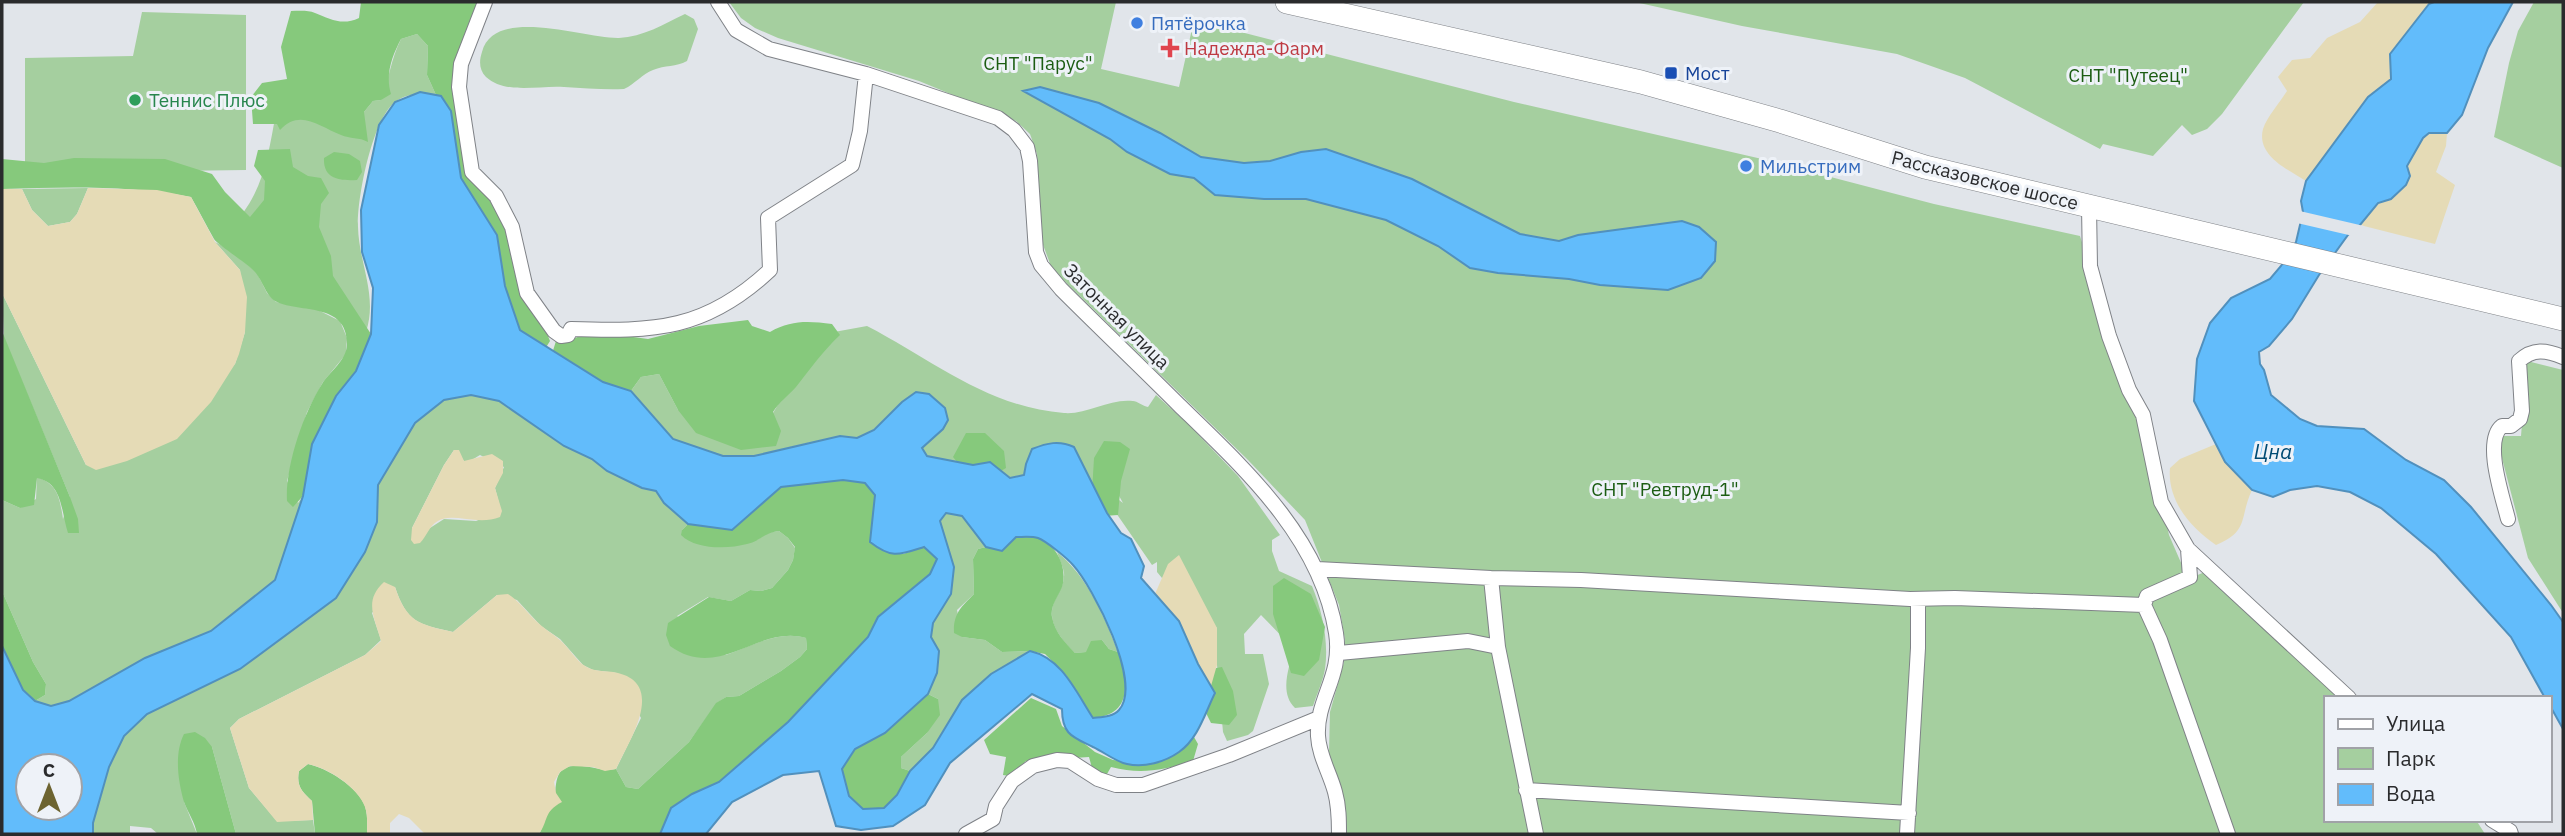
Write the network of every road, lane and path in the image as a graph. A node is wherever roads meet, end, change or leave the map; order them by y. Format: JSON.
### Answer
{"nodes":[{"id":1,"x":485,"y":2,"type":"edge"},
{"id":2,"x":718,"y":2,"type":"edge"},
{"id":3,"x":1287,"y":2,"type":"edge"},
{"id":4,"x":866,"y":74,"type":"junction"},
{"id":5,"x":2089,"y":206,"type":"junction"},
{"id":6,"x":2563,"y":319,"type":"edge"},
{"id":7,"x":2563,"y":357,"type":"edge"},
{"id":8,"x":2508,"y":519,"type":"dead end"},
{"id":9,"x":2188,"y":549,"type":"junction"},
{"id":10,"x":1317,"y":569,"type":"junction"},
{"id":11,"x":1491,"y":578,"type":"junction"},
{"id":12,"x":1918,"y":599,"type":"junction"},
{"id":13,"x":2144,"y":605,"type":"junction"},
{"id":14,"x":1499,"y":647,"type":"junction"},
{"id":15,"x":1339,"y":653,"type":"junction"},
{"id":16,"x":2347,"y":696,"type":"edge"},
{"id":17,"x":1319,"y":718,"type":"junction"},
{"id":18,"x":1526,"y":790,"type":"junction"},
{"id":19,"x":1909,"y":813,"type":"junction"},
{"id":20,"x":993,"y":819,"type":"junction"},
{"id":21,"x":2495,"y":822,"type":"edge"},
{"id":22,"x":966,"y":834,"type":"edge"},
{"id":23,"x":996,"y":834,"type":"edge"},
{"id":24,"x":1339,"y":834,"type":"edge"},
{"id":25,"x":1536,"y":834,"type":"edge"},
{"id":26,"x":1907,"y":834,"type":"edge"},
{"id":27,"x":2228,"y":834,"type":"edge"},
{"id":28,"x":2511,"y":834,"type":"edge"}],
"edges":[{"from":1,"to":4,"type":"street"},
{"from":2,"to":4,"type":"street","name":"Затонная улица"},
{"from":3,"to":5,"type":"main road","name":"Рассказовское шоссе"},
{"from":4,"to":10,"type":"street","name":"Затонная улица"},
{"from":5,"to":6,"type":"main road","name":"Рассказовское шоссе"},
{"from":5,"to":9,"type":"street"},
{"from":7,"to":8,"type":"street"},
{"from":9,"to":13,"type":"street"},
{"from":9,"to":16,"type":"street"},
{"from":10,"to":11,"type":"street"},
{"from":10,"to":15,"type":"street","name":"Затонная улица"},
{"from":11,"to":12,"type":"street"},
{"from":11,"to":14,"type":"street"},
{"from":12,"to":13,"type":"street"},
{"from":12,"to":19,"type":"street"},
{"from":13,"to":27,"type":"street"},
{"from":14,"to":15,"type":"street"},
{"from":14,"to":18,"type":"street"},
{"from":15,"to":17,"type":"street","name":"Затонная улица"},
{"from":17,"to":20,"type":"street"},
{"from":17,"to":24,"type":"street"},
{"from":18,"to":19,"type":"street"},
{"from":18,"to":25,"type":"street"},
{"from":19,"to":26,"type":"street"},
{"from":20,"to":22,"type":"street"},
{"from":20,"to":23,"type":"street"},
{"from":21,"to":28,"type":"street"}]}
